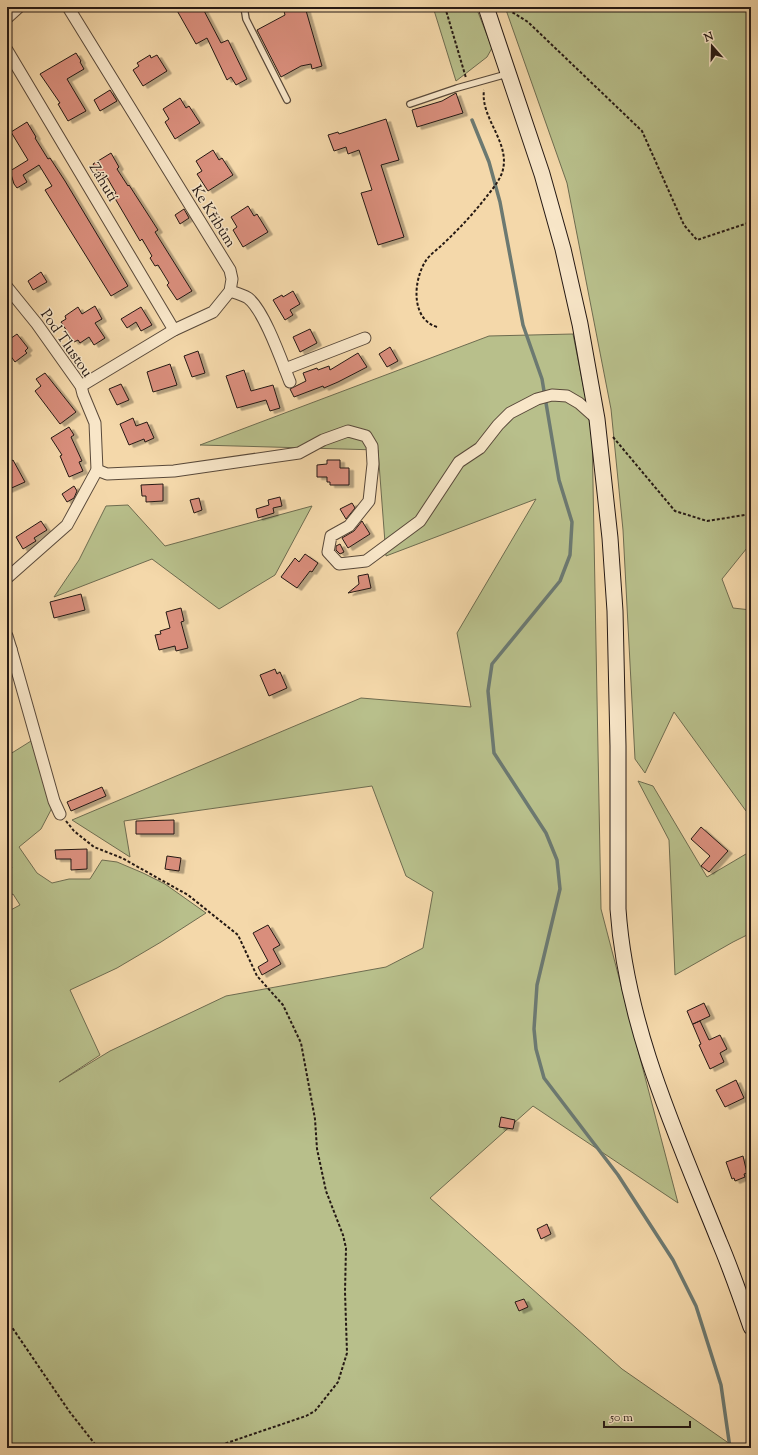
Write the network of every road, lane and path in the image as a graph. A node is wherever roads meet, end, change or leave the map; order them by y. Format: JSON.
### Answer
{"nodes":[{"id":1,"x":19,"y":7,"type":"edge"},
{"id":2,"x":68,"y":7,"type":"edge"},
{"id":3,"x":244,"y":7,"type":"edge"},
{"id":4,"x":445,"y":7,"type":"edge"},
{"id":5,"x":486,"y":7,"type":"edge"},
{"id":6,"x":504,"y":7,"type":"edge"},
{"id":7,"x":7,"y":18,"type":"edge"},
{"id":8,"x":7,"y":50,"type":"edge"},
{"id":9,"x":508,"y":74,"type":"junction"},
{"id":10,"x":488,"y":79,"type":"junction"},
{"id":11,"x":468,"y":85,"type":"junction"},
{"id":12,"x":287,"y":100,"type":"dead end"},
{"id":13,"x":410,"y":104,"type":"dead end"},
{"id":14,"x":751,"y":222,"type":"edge"},
{"id":15,"x":7,"y":287,"type":"edge"},
{"id":16,"x":230,"y":291,"type":"junction"},
{"id":17,"x":437,"y":327,"type":"dead end"},
{"id":18,"x":174,"y":330,"type":"junction"},
{"id":19,"x":365,"y":338,"type":"dead end"},
{"id":20,"x":285,"y":369,"type":"junction"},
{"id":21,"x":290,"y":382,"type":"dead end"},
{"id":22,"x":81,"y":386,"type":"junction"},
{"id":23,"x":597,"y":419,"type":"junction"},
{"id":24,"x":612,"y":436,"type":"dead end"},
{"id":25,"x":97,"y":470,"type":"junction"},
{"id":26,"x":751,"y":514,"type":"edge"},
{"id":27,"x":7,"y":578,"type":"edge"},
{"id":28,"x":7,"y":636,"type":"edge"},
{"id":29,"x":9,"y":650,"type":"edge"},
{"id":30,"x":60,"y":814,"type":"joint"},
{"id":31,"x":7,"y":1320,"type":"edge"},
{"id":32,"x":751,"y":1326,"type":"edge"},
{"id":33,"x":98,"y":1448,"type":"edge"},
{"id":34,"x":212,"y":1448,"type":"edge"}],
"edges":[{"from":1,"to":7,"type":"street"},
{"from":2,"to":16,"type":"street","name":"Ke Křibům"},
{"from":3,"to":12,"type":"lane"},
{"from":4,"to":11,"type":"path"},
{"from":5,"to":9,"type":"main road"},
{"from":6,"to":14,"type":"path"},
{"from":8,"to":18,"type":"street","name":"Záhutí"},
{"from":9,"to":10,"type":"lane"},
{"from":9,"to":23,"type":"main road"},
{"from":10,"to":11,"type":"lane"},
{"from":10,"to":17,"type":"path"},
{"from":11,"to":13,"type":"lane"},
{"from":15,"to":22,"type":"street","name":"Pod Tlustou"},
{"from":16,"to":18,"type":"street"},
{"from":16,"to":20,"type":"street"},
{"from":18,"to":22,"type":"street"},
{"from":19,"to":20,"type":"street"},
{"from":20,"to":21,"type":"street"},
{"from":22,"to":25,"type":"street","name":"Pod Tlustou"},
{"from":23,"to":25,"type":"street"},
{"from":23,"to":32,"type":"main road"},
{"from":24,"to":26,"type":"path"},
{"from":25,"to":27,"type":"street"},
{"from":28,"to":29,"type":"street"},
{"from":29,"to":30,"type":"street"},
{"from":30,"to":34,"type":"path"},
{"from":31,"to":33,"type":"path"}]}
